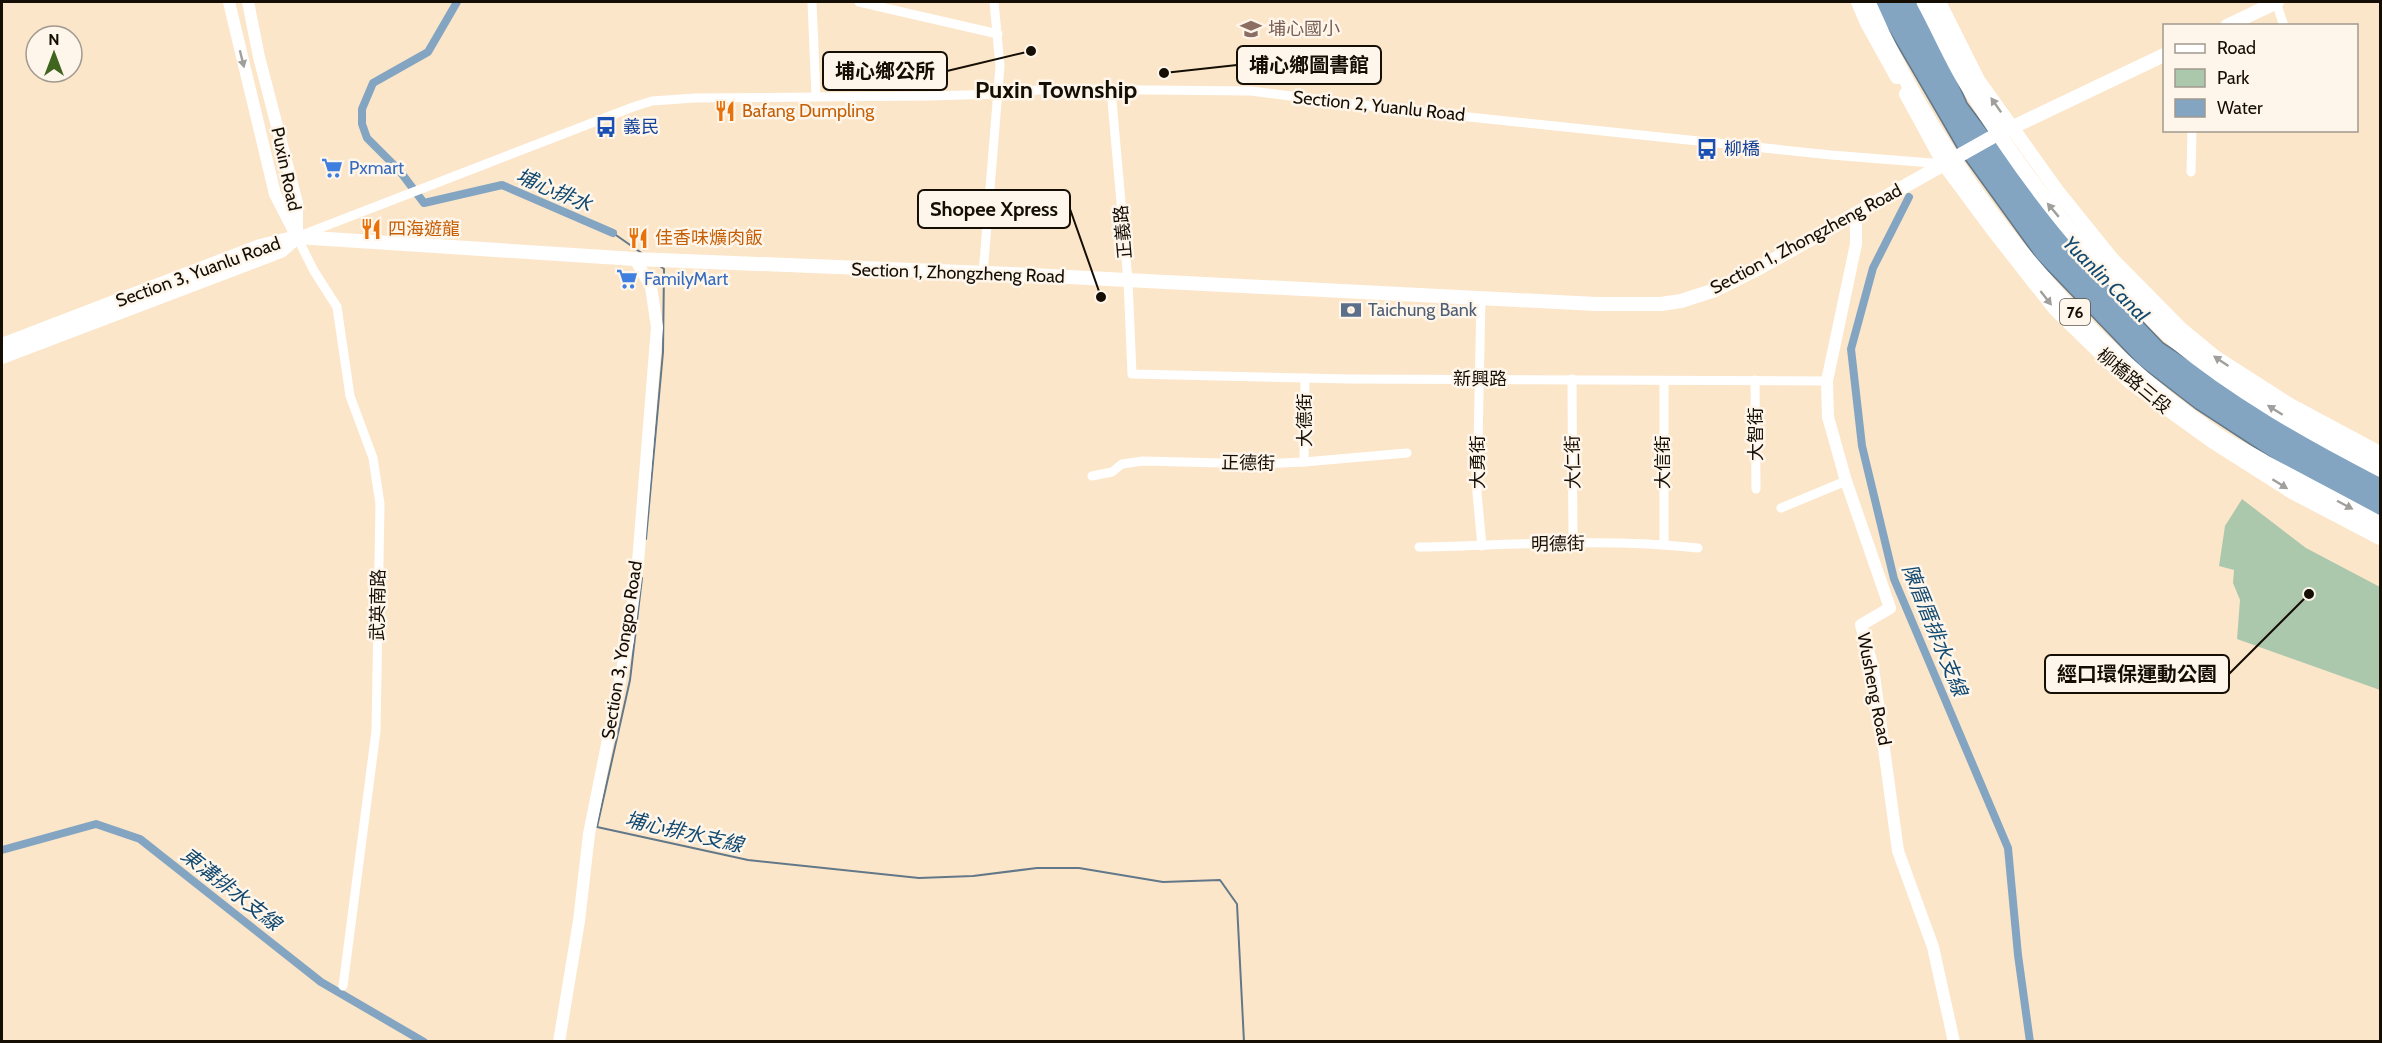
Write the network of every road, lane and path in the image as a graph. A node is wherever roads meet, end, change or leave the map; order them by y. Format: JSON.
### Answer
{"nodes":[{"id":1,"x":229,"y":2,"type":"edge"},
{"id":2,"x":248,"y":2,"type":"edge"},
{"id":3,"x":812,"y":2,"type":"edge"},
{"id":4,"x":859,"y":2,"type":"edge"},
{"id":5,"x":994,"y":2,"type":"edge"},
{"id":6,"x":1858,"y":2,"type":"edge"},
{"id":7,"x":1868,"y":2,"type":"edge"},
{"id":8,"x":1924,"y":2,"type":"edge"},
{"id":9,"x":1939,"y":2,"type":"edge"},
{"id":10,"x":2276,"y":2,"type":"edge"},
{"id":11,"x":2231,"y":24,"type":"edge"},
{"id":12,"x":2283,"y":24,"type":"edge"},
{"id":13,"x":998,"y":34,"type":"junction"},
{"id":14,"x":2163,"y":55,"type":"edge"},
{"id":15,"x":1111,"y":90,"type":"junction"},
{"id":16,"x":998,"y":94,"type":"junction"},
{"id":17,"x":816,"y":97,"type":"junction"},
{"id":18,"x":2011,"y":127,"type":"junction"},
{"id":19,"x":2192,"y":132,"type":"edge"},
{"id":20,"x":1950,"y":160,"type":"junction"},
{"id":21,"x":2191,"y":172,"type":"dead end"},
{"id":22,"x":1856,"y":213,"type":"junction"},
{"id":23,"x":297,"y":237,"type":"junction"},
{"id":24,"x":635,"y":259,"type":"junction"},
{"id":25,"x":983,"y":274,"type":"junction"},
{"id":26,"x":1128,"y":281,"type":"junction"},
{"id":27,"x":1481,"y":298,"type":"junction"},
{"id":28,"x":2,"y":345,"type":"edge"},
{"id":29,"x":2,"y":357,"type":"edge"},
{"id":30,"x":1132,"y":374,"type":"joint"},
{"id":31,"x":1305,"y":378,"type":"junction"},
{"id":32,"x":1479,"y":379,"type":"junction"},
{"id":33,"x":1572,"y":379,"type":"junction"},
{"id":34,"x":1755,"y":380,"type":"junction"},
{"id":35,"x":1664,"y":381,"type":"junction"},
{"id":36,"x":1827,"y":381,"type":"junction"},
{"id":37,"x":1407,"y":453,"type":"dead end"},
{"id":38,"x":2380,"y":453,"type":"edge"},
{"id":39,"x":1304,"y":462,"type":"junction"},
{"id":40,"x":2380,"y":469,"type":"edge"},
{"id":41,"x":1092,"y":476,"type":"dead end"},
{"id":42,"x":1846,"y":481,"type":"junction"},
{"id":43,"x":1756,"y":489,"type":"dead end"},
{"id":44,"x":1781,"y":508,"type":"dead end"},
{"id":45,"x":2380,"y":524,"type":"edge"},
{"id":46,"x":2380,"y":538,"type":"edge"},
{"id":47,"x":1573,"y":544,"type":"junction"},
{"id":48,"x":1664,"y":544,"type":"junction"},
{"id":49,"x":1482,"y":546,"type":"junction"},
{"id":50,"x":1419,"y":548,"type":"dead end"},
{"id":51,"x":1698,"y":548,"type":"dead end"},
{"id":52,"x":343,"y":986,"type":"dead end"},
{"id":53,"x":559,"y":1041,"type":"edge"},
{"id":54,"x":1954,"y":1041,"type":"edge"}],
"edges":[{"from":1,"to":23,"type":"street","name":"Puxin Road","one_way":true},
{"from":2,"to":23,"type":"street","name":"Puxin Road"},
{"from":3,"to":17,"type":"street"},
{"from":4,"to":13,"type":"street"},
{"from":5,"to":13,"type":"street"},
{"from":6,"to":20,"type":"main road","name":"柳橋路三段"},
{"from":7,"to":45,"type":"highway","number":"76","one_way":true},
{"from":40,"to":8,"type":"highway","one_way":true},
{"from":18,"to":9,"type":"main road","one_way":true},
{"from":10,"to":11,"type":"main road"},
{"from":10,"to":12,"type":"street"},
{"from":13,"to":16,"type":"street"},
{"from":14,"to":18,"type":"main road","name":"Section 1, Zhongzheng Road"},
{"from":15,"to":16,"type":"street","name":"Section 2, Yuanlu Road"},
{"from":15,"to":20,"type":"street","name":"Section 2, Yuanlu Road"},
{"from":15,"to":26,"type":"street","name":"正義路"},
{"from":16,"to":17,"type":"street","name":"Section 2, Yuanlu Road"},
{"from":16,"to":25,"type":"street"},
{"from":17,"to":23,"type":"street","name":"Section 2, Yuanlu Road"},
{"from":18,"to":20,"type":"main road","name":"Section 1, Zhongzheng Road"},
{"from":38,"to":18,"type":"main road","one_way":true},
{"from":19,"to":21,"type":"street"},
{"from":20,"to":22,"type":"main road","name":"Section 1, Zhongzheng Road"},
{"from":20,"to":46,"type":"main road","name":"柳橋路三段","one_way":true},
{"from":22,"to":27,"type":"main road","name":"Section 1, Zhongzheng Road"},
{"from":22,"to":36,"type":"street","name":"Wusheng Road"},
{"from":23,"to":24,"type":"main road","name":"Section 1, Zhongzheng Road"},
{"from":23,"to":28,"type":"main road","name":"Section 3, Yuanlu Road"},
{"from":23,"to":29,"type":"main road","name":"Section 3, Yuanlu Road"},
{"from":23,"to":52,"type":"street","name":"武英南路"},
{"from":24,"to":25,"type":"main road","name":"Section 1, Zhongzheng Road"},
{"from":24,"to":53,"type":"street","name":"Section 3, Yongpo Road"},
{"from":25,"to":26,"type":"main road","name":"Section 1, Zhongzheng Road"},
{"from":26,"to":27,"type":"main road","name":"Section 1, Zhongzheng Road"},
{"from":26,"to":30,"type":"street","name":"正義路"},
{"from":27,"to":32,"type":"street","name":"大勇街"},
{"from":30,"to":31,"type":"street","name":"新興路"},
{"from":31,"to":32,"type":"street","name":"新興路"},
{"from":31,"to":39,"type":"street","name":"大德街"},
{"from":32,"to":33,"type":"street","name":"新興路"},
{"from":32,"to":49,"type":"street","name":"大勇街"},
{"from":33,"to":35,"type":"street","name":"新興路"},
{"from":33,"to":47,"type":"street","name":"大仁街"},
{"from":34,"to":35,"type":"street","name":"新興路"},
{"from":34,"to":36,"type":"street","name":"新興路"},
{"from":34,"to":43,"type":"street","name":"大智街"},
{"from":35,"to":48,"type":"street","name":"大信街"},
{"from":36,"to":42,"type":"street","name":"Wusheng Road"},
{"from":37,"to":39,"type":"street","name":"正德街"},
{"from":39,"to":41,"type":"street","name":"正德街"},
{"from":42,"to":44,"type":"street"},
{"from":42,"to":54,"type":"street","name":"Wusheng Road"},
{"from":47,"to":48,"type":"street","name":"明德街"},
{"from":47,"to":49,"type":"street","name":"明德街"},
{"from":48,"to":51,"type":"street","name":"明德街"},
{"from":49,"to":50,"type":"street","name":"明德街"}]}
